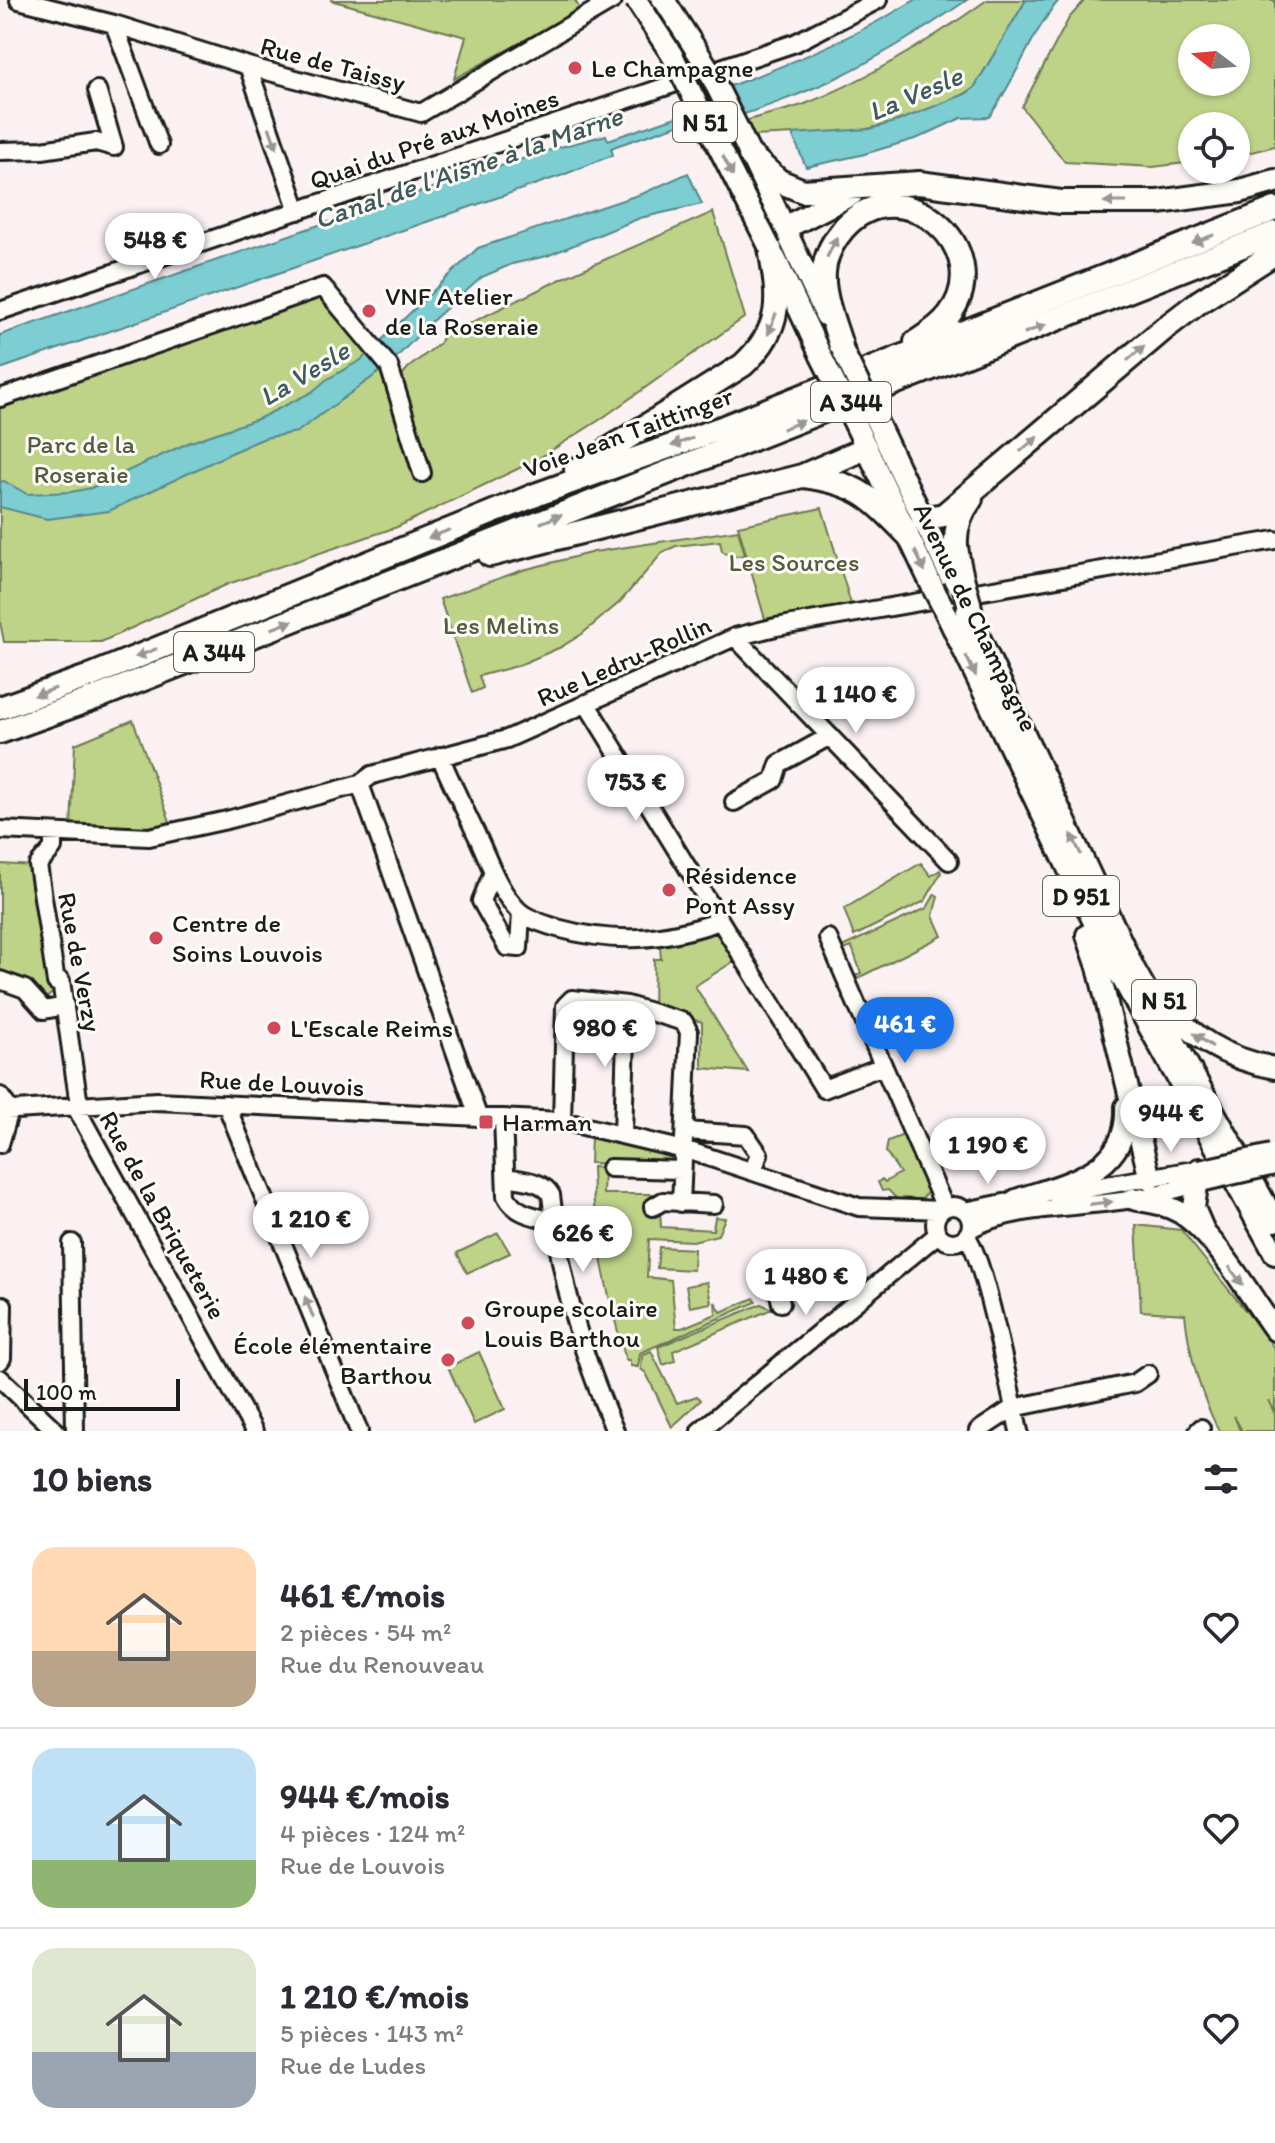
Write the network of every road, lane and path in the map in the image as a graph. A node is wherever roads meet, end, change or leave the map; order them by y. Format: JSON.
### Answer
{"nodes":[{"id":1,"x":19,"y":0,"type":"edge"},
{"id":2,"x":613,"y":0,"type":"edge"},
{"id":3,"x":636,"y":0,"type":"edge"},
{"id":4,"x":664,"y":0,"type":"edge"},
{"id":5,"x":878,"y":0,"type":"edge"},
{"id":6,"x":114,"y":24,"type":"junction"},
{"id":7,"x":248,"y":66,"type":"junction"},
{"id":8,"x":97,"y":90,"type":"dead end"},
{"id":9,"x":159,"y":145,"type":"dead end"},
{"id":10,"x":0,"y":151,"type":"edge"},
{"id":11,"x":750,"y":155,"type":"junction"},
{"id":12,"x":1275,"y":181,"type":"edge"},
{"id":13,"x":863,"y":189,"type":"junction"},
{"id":14,"x":1275,"y":209,"type":"edge"},
{"id":15,"x":298,"y":211,"type":"junction"},
{"id":16,"x":790,"y":226,"type":"junction"},
{"id":17,"x":1275,"y":233,"type":"edge"},
{"id":18,"x":770,"y":248,"type":"junction"},
{"id":19,"x":1275,"y":253,"type":"edge"},
{"id":20,"x":0,"y":311,"type":"edge"},
{"id":21,"x":832,"y":352,"type":"junction"},
{"id":22,"x":885,"y":363,"type":"junction"},
{"id":23,"x":0,"y":398,"type":"edge"},
{"id":24,"x":875,"y":444,"type":"junction"},
{"id":25,"x":422,"y":473,"type":"dead end"},
{"id":26,"x":802,"y":476,"type":"junction"},
{"id":27,"x":980,"y":485,"type":"junction"},
{"id":28,"x":538,"y":494,"type":"junction"},
{"id":29,"x":910,"y":523,"type":"junction"},
{"id":30,"x":1275,"y":540,"type":"edge"},
{"id":31,"x":426,"y":568,"type":"junction"},
{"id":32,"x":961,"y":602,"type":"junction"},
{"id":33,"x":735,"y":637,"type":"junction"},
{"id":34,"x":586,"y":703,"type":"junction"},
{"id":35,"x":0,"y":708,"type":"edge"},
{"id":36,"x":999,"y":725,"type":"junction"},
{"id":37,"x":0,"y":732,"type":"edge"},
{"id":38,"x":830,"y":736,"type":"junction"},
{"id":39,"x":440,"y":756,"type":"junction"},
{"id":40,"x":360,"y":784,"type":"junction"},
{"id":41,"x":734,"y":796,"type":"dead end"},
{"id":42,"x":0,"y":830,"type":"edge"},
{"id":43,"x":53,"y":833,"type":"junction"},
{"id":44,"x":949,"y":861,"type":"dead end"},
{"id":45,"x":493,"y":872,"type":"junction"},
{"id":46,"x":1095,"y":884,"type":"junction"},
{"id":47,"x":521,"y":913,"type":"junction"},
{"id":48,"x":720,"y":921,"type":"junction"},
{"id":49,"x":828,"y":938,"type":"dead end"},
{"id":50,"x":0,"y":980,"type":"edge"},
{"id":51,"x":627,"y":1005,"type":"junction"},
{"id":52,"x":65,"y":1006,"type":"junction"},
{"id":53,"x":883,"y":1066,"type":"junction"},
{"id":54,"x":1275,"y":1068,"type":"edge"},
{"id":55,"x":1125,"y":1079,"type":"junction"},
{"id":56,"x":226,"y":1104,"type":"junction"},
{"id":57,"x":78,"y":1105,"type":"junction"},
{"id":58,"x":3,"y":1106,"type":"edge"},
{"id":59,"x":478,"y":1116,"type":"junction"},
{"id":60,"x":503,"y":1118,"type":"junction"},
{"id":61,"x":562,"y":1121,"type":"junction"},
{"id":62,"x":686,"y":1131,"type":"junction"},
{"id":63,"x":623,"y":1134,"type":"junction"},
{"id":64,"x":0,"y":1144,"type":"edge"},
{"id":65,"x":682,"y":1149,"type":"junction"},
{"id":66,"x":1274,"y":1157,"type":"edge"},
{"id":67,"x":610,"y":1168,"type":"dead end"},
{"id":68,"x":682,"y":1170,"type":"junction"},
{"id":69,"x":753,"y":1171,"type":"junction"},
{"id":70,"x":506,"y":1177,"type":"junction"},
{"id":71,"x":1200,"y":1178,"type":"junction"},
{"id":72,"x":1150,"y":1179,"type":"junction"},
{"id":73,"x":1171,"y":1190,"type":"junction"},
{"id":74,"x":1133,"y":1199,"type":"junction"},
{"id":75,"x":1016,"y":1200,"type":"junction"},
{"id":76,"x":681,"y":1203,"type":"junction"},
{"id":77,"x":714,"y":1204,"type":"dead end"},
{"id":78,"x":653,"y":1207,"type":"dead end"},
{"id":79,"x":965,"y":1211,"type":"junction"},
{"id":80,"x":940,"y":1219,"type":"junction"},
{"id":81,"x":554,"y":1221,"type":"junction"},
{"id":82,"x":1275,"y":1221,"type":"edge"},
{"id":83,"x":1204,"y":1232,"type":"junction"},
{"id":84,"x":968,"y":1233,"type":"junction"},
{"id":85,"x":72,"y":1243,"type":"dead end"},
{"id":86,"x":1275,"y":1254,"type":"edge"},
{"id":87,"x":773,"y":1268,"type":"dead end"},
{"id":88,"x":781,"y":1303,"type":"dead end"},
{"id":89,"x":3,"y":1305,"type":"dead end"},
{"id":90,"x":1275,"y":1330,"type":"edge"},
{"id":91,"x":0,"y":1361,"type":"edge"},
{"id":92,"x":1148,"y":1374,"type":"dead end"},
{"id":93,"x":0,"y":1378,"type":"edge"},
{"id":94,"x":1013,"y":1408,"type":"junction"},
{"id":95,"x":74,"y":1423,"type":"edge"},
{"id":96,"x":54,"y":1428,"type":"edge"},
{"id":97,"x":254,"y":1431,"type":"edge"},
{"id":98,"x":359,"y":1431,"type":"edge"},
{"id":99,"x":615,"y":1431,"type":"edge"},
{"id":100,"x":700,"y":1431,"type":"edge"},
{"id":101,"x":978,"y":1431,"type":"edge"},
{"id":102,"x":1019,"y":1431,"type":"edge"}],
"edges":[{"from":1,"to":6,"type":"street","name":"Rue de Taissy"},
{"from":2,"to":7,"type":"street","name":"Rue de Taissy"},
{"from":3,"to":18,"type":"main road","name":"Avenue de Champagne","number":"N 51","one_way":true,"bridge":true},
{"from":4,"to":11,"type":"main road","name":"Avenue de Champagne","number":"N 51","bridge":true},
{"from":5,"to":15,"type":"street","name":"Quai du Pré aux Moines"},
{"from":6,"to":7,"type":"street","name":"Rue de Taissy"},
{"from":6,"to":9,"type":"street"},
{"from":7,"to":15,"type":"street","one_way":true},
{"from":8,"to":10,"type":"street"},
{"from":11,"to":13,"type":"highway"},
{"from":11,"to":16,"type":"main road","name":"Avenue de Champagne","number":"N 51"},
{"from":12,"to":13,"type":"highway","one_way":true},
{"from":13,"to":16,"type":"highway"},
{"from":14,"to":22,"type":"highway","name":"Voie Jean Taittinger","number":"A 344","one_way":true},
{"from":15,"to":20,"type":"street","name":"Quai du Pré aux Moines"},
{"from":16,"to":18,"type":"main road"},
{"from":16,"to":21,"type":"main road","name":"Avenue de Champagne","number":"N 51"},
{"from":31,"to":17,"type":"highway","name":"Voie Jean Taittinger","number":"A 344","one_way":true},
{"from":18,"to":21,"type":"main road","name":"Avenue de Champagne","number":"N 51"},
{"from":18,"to":28,"type":"highway","one_way":true},
{"from":27,"to":19,"type":"highway","one_way":true},
{"from":21,"to":22,"type":"highway","one_way":true},
{"from":21,"to":24,"type":"main road","name":"Avenue de Champagne","number":"N 51","bridge":true},
{"from":22,"to":28,"type":"highway","name":"Voie Jean Taittinger","number":"A 344","one_way":true},
{"from":23,"to":25,"type":"street"},
{"from":24,"to":26,"type":"highway"},
{"from":24,"to":29,"type":"main road","name":"Avenue de Champagne","number":"N 51"},
{"from":26,"to":29,"type":"highway"},
{"from":26,"to":31,"type":"highway"},
{"from":27,"to":29,"type":"highway"},
{"from":27,"to":32,"type":"highway"},
{"from":28,"to":35,"type":"highway","name":"Voie Jean Taittinger","number":"A 344","one_way":true},
{"from":29,"to":32,"type":"main road","name":"Avenue de Champagne","number":"N 51"},
{"from":29,"to":32,"type":"main road","name":"Avenue de Champagne","number":"N 51","one_way":true,"bridge":true},
{"from":30,"to":33,"type":"street","name":"Rue Ledru-Rollin"},
{"from":37,"to":31,"type":"highway","name":"Voie Jean Taittinger","number":"A 344","one_way":true},
{"from":32,"to":36,"type":"main road","name":"Avenue de Champagne","number":"D 951","one_way":true},
{"from":46,"to":32,"type":"main road","name":"Avenue de Champagne","number":"D 951","one_way":true},
{"from":33,"to":34,"type":"street","name":"Rue Ledru-Rollin"},
{"from":33,"to":38,"type":"street"},
{"from":34,"to":39,"type":"street","name":"Rue Ledru-Rollin"},
{"from":34,"to":48,"type":"street"},
{"from":36,"to":55,"type":"main road","number":"N 51"},
{"from":36,"to":86,"type":"main road","name":"Avenue de Champagne","number":"D 951"},
{"from":38,"to":41,"type":"street"},
{"from":38,"to":44,"type":"street"},
{"from":39,"to":40,"type":"street","name":"Rue Ledru-Rollin"},
{"from":39,"to":45,"type":"street"},
{"from":40,"to":43,"type":"street","name":"Rue Ledru-Rollin"},
{"from":40,"to":59,"type":"street"},
{"from":42,"to":43,"type":"street","name":"Rue Ledru-Rollin"},
{"from":43,"to":52,"type":"street","name":"Rue de Verzy"},
{"from":45,"to":47,"type":"street"},
{"from":45,"to":47,"type":"street"},
{"from":54,"to":46,"type":"main road","number":"N 51","one_way":true},
{"from":46,"to":82,"type":"main road","name":"Avenue de Champagne","number":"D 951"},
{"from":47,"to":48,"type":"street"},
{"from":48,"to":53,"type":"street"},
{"from":49,"to":53,"type":"street"},
{"from":50,"to":52,"type":"street"},
{"from":51,"to":61,"type":"street"},
{"from":51,"to":62,"type":"street"},
{"from":51,"to":63,"type":"street"},
{"from":52,"to":57,"type":"street","name":"Rue de Verzy"},
{"from":53,"to":80,"type":"street"},
{"from":55,"to":72,"type":"main road","number":"N 51"},
{"from":55,"to":75,"type":"main road","number":"N 51"},
{"from":56,"to":57,"type":"street","name":"Rue de Louvois"},
{"from":56,"to":59,"type":"street","name":"Rue de Louvois"},
{"from":98,"to":56,"type":"street","one_way":true},
{"from":57,"to":58,"type":"street","name":"Rue de Louvois"},
{"from":57,"to":97,"type":"street","name":"Rue de la Briqueterie"},
{"from":58,"to":64,"type":"street"},
{"from":59,"to":60,"type":"street","name":"Rue de Louvois"},
{"from":60,"to":61,"type":"street","name":"Rue de Louvois"},
{"from":60,"to":70,"type":"street"},
{"from":61,"to":63,"type":"street","name":"Rue de Louvois"},
{"from":62,"to":65,"type":"street"},
{"from":62,"to":69,"type":"street"},
{"from":63,"to":65,"type":"street","name":"Rue de Louvois"},
{"from":65,"to":68,"type":"street"},
{"from":65,"to":69,"type":"street","name":"Rue de Louvois"},
{"from":66,"to":71,"type":"street","bridge":true},
{"from":67,"to":68,"type":"street"},
{"from":68,"to":76,"type":"street"},
{"from":69,"to":80,"type":"street","name":"Rue de Louvois"},
{"from":70,"to":81,"type":"street"},
{"from":70,"to":81,"type":"street"},
{"from":71,"to":72,"type":"street"},
{"from":71,"to":73,"type":"street"},
{"from":71,"to":83,"type":"main road"},
{"from":72,"to":73,"type":"street"},
{"from":72,"to":75,"type":"street"},
{"from":73,"to":74,"type":"street"},
{"from":74,"to":83,"type":"main road"},
{"from":84,"to":74,"type":"street","one_way":true},
{"from":75,"to":79,"type":"street"},
{"from":76,"to":77,"type":"street"},
{"from":76,"to":78,"type":"street"},
{"from":79,"to":80,"type":"street"},
{"from":79,"to":84,"type":"street"},
{"from":80,"to":84,"type":"street"},
{"from":80,"to":100,"type":"street"},
{"from":81,"to":99,"type":"street"},
{"from":83,"to":90,"type":"main road","one_way":true},
{"from":84,"to":94,"type":"street"},
{"from":85,"to":95,"type":"street"},
{"from":87,"to":88,"type":"street"},
{"from":89,"to":91,"type":"street"},
{"from":92,"to":94,"type":"street"},
{"from":93,"to":96,"type":"street"},
{"from":94,"to":101,"type":"street"},
{"from":94,"to":102,"type":"street"},
{"from":95,"to":96,"type":"street"}]}
